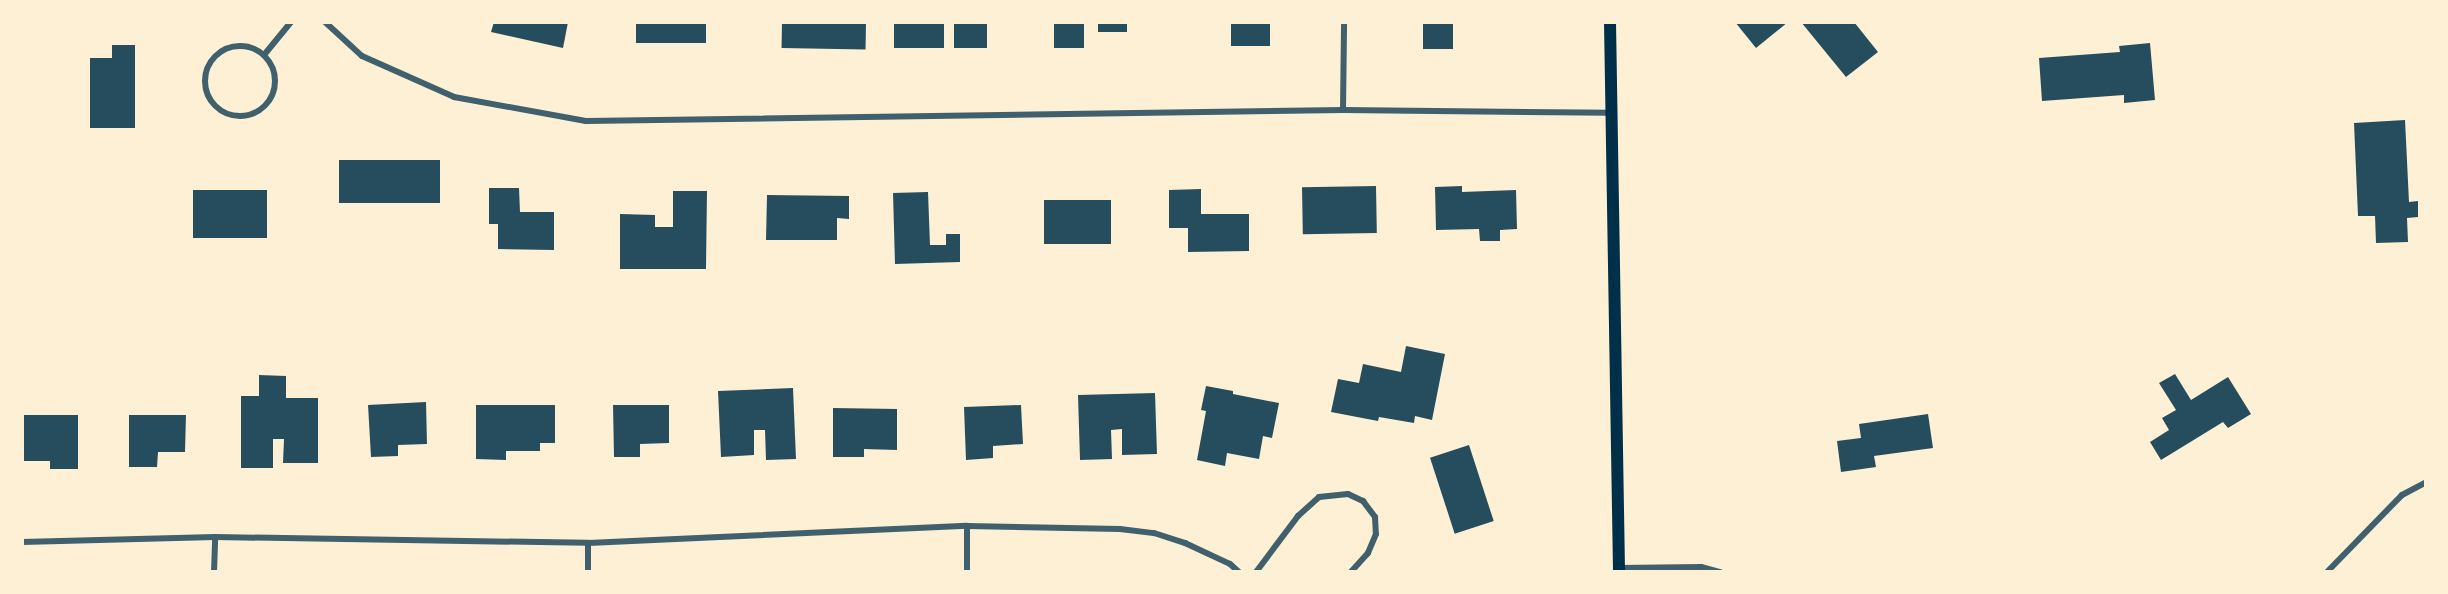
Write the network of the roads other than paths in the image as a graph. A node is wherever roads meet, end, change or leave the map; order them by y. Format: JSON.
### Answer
{"nodes":[{"id":1,"x":291,"y":22,"type":"edge"},
{"id":2,"x":325,"y":22,"type":"edge"},
{"id":3,"x":1344,"y":22,"type":"edge"},
{"id":4,"x":1610,"y":22,"type":"edge"},
{"id":5,"x":264,"y":55,"type":"junction"},
{"id":6,"x":1343,"y":110,"type":"junction"},
{"id":7,"x":1611,"y":113,"type":"junction"},
{"id":8,"x":2426,"y":482,"type":"edge"},
{"id":9,"x":967,"y":526,"type":"junction"},
{"id":10,"x":215,"y":537,"type":"junction"},
{"id":11,"x":22,"y":542,"type":"edge"},
{"id":12,"x":588,"y":543,"type":"junction"},
{"id":13,"x":1618,"y":570,"type":"edge"},
{"id":14,"x":214,"y":572,"type":"edge"},
{"id":15,"x":588,"y":572,"type":"edge"},
{"id":16,"x":967,"y":572,"type":"edge"},
{"id":17,"x":1239,"y":572,"type":"edge"},
{"id":18,"x":1256,"y":572,"type":"edge"},
{"id":19,"x":1352,"y":572,"type":"edge"},
{"id":20,"x":1720,"y":572,"type":"edge"},
{"id":21,"x":2327,"y":572,"type":"edge"}],
"edges":[{"from":1,"to":5,"type":"street"},
{"from":2,"to":6,"type":"street"},
{"from":3,"to":6,"type":"street"},
{"from":4,"to":7,"type":"main road"},
{"from":5,"to":5,"type":"street"},
{"from":6,"to":7,"type":"street"},
{"from":7,"to":13,"type":"main road"},
{"from":8,"to":21,"type":"street"},
{"from":9,"to":12,"type":"street"},
{"from":9,"to":16,"type":"street"},
{"from":9,"to":17,"type":"street"},
{"from":10,"to":11,"type":"street"},
{"from":10,"to":12,"type":"street"},
{"from":10,"to":14,"type":"street"},
{"from":12,"to":15,"type":"street"},
{"from":13,"to":20,"type":"street"},
{"from":18,"to":19,"type":"street"}]}
